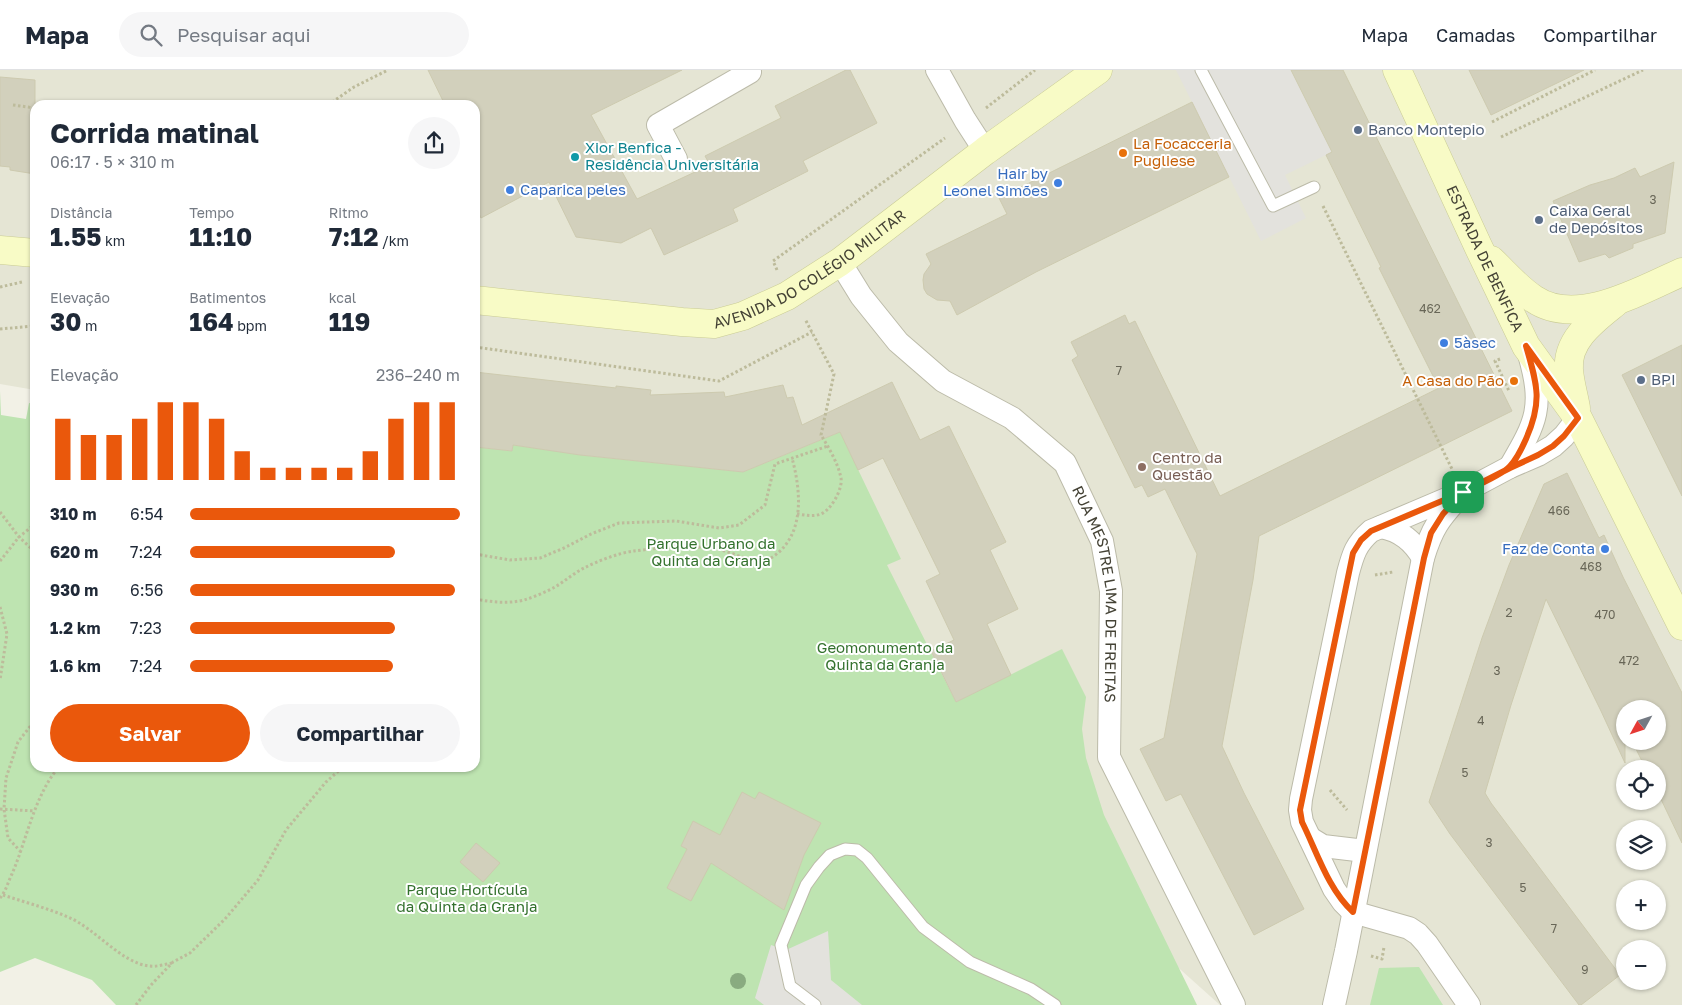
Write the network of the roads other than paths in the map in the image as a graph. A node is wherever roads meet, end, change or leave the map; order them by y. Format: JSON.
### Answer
{"nodes":[{"id":1,"x":938,"y":70,"type":"edge"},
{"id":2,"x":1098,"y":70,"type":"edge"},
{"id":3,"x":1201,"y":70,"type":"edge"},
{"id":4,"x":1397,"y":70,"type":"edge"},
{"id":5,"x":751,"y":71,"type":"edge"},
{"id":6,"x":985,"y":151,"type":"junction"},
{"id":7,"x":676,"y":159,"type":"dead end"},
{"id":8,"x":1314,"y":187,"type":"road end"},
{"id":9,"x":1478,"y":246,"type":"junction"},
{"id":10,"x":0,"y":250,"type":"edge"},
{"id":11,"x":30,"y":253,"type":"edge"},
{"id":12,"x":30,"y":254,"type":"edge"},
{"id":13,"x":840,"y":262,"type":"junction"},
{"id":14,"x":0,"y":263,"type":"edge"},
{"id":15,"x":1682,"y":272,"type":"edge"},
{"id":16,"x":480,"y":301,"type":"edge"},
{"id":17,"x":1616,"y":302,"type":"junction"},
{"id":18,"x":1526,"y":346,"type":"junction"},
{"id":19,"x":1578,"y":418,"type":"junction"},
{"id":20,"x":1510,"y":468,"type":"junction"},
{"id":21,"x":1463,"y":492,"type":"junction"},
{"id":22,"x":1381,"y":527,"type":"junction"},
{"id":23,"x":1422,"y":566,"type":"junction"},
{"id":24,"x":1682,"y":626,"type":"edge"},
{"id":25,"x":1310,"y":838,"type":"junction"},
{"id":26,"x":1365,"y":851,"type":"junction"},
{"id":27,"x":1353,"y":912,"type":"junction"},
{"id":28,"x":815,"y":1005,"type":"edge"},
{"id":29,"x":1055,"y":1005,"type":"edge"},
{"id":30,"x":1234,"y":1005,"type":"edge"},
{"id":31,"x":1334,"y":1005,"type":"edge"},
{"id":32,"x":1469,"y":1005,"type":"edge"}],
"edges":[{"from":1,"to":6,"type":"street"},
{"from":2,"to":6,"type":"street","name":"AVENIDA DO COLÉGIO MILITAR"},
{"from":3,"to":8,"type":"lane"},
{"from":4,"to":9,"type":"street","name":"ESTRADA DE BENFICA"},
{"from":5,"to":7,"type":"street"},
{"from":6,"to":13,"type":"street","name":"AVENIDA DO COLÉGIO MILITAR"},
{"from":9,"to":17,"type":"street"},
{"from":9,"to":18,"type":"street","name":"ESTRADA DE BENFICA"},
{"from":10,"to":11,"type":"street"},
{"from":12,"to":14,"type":"lane"},
{"from":13,"to":16,"type":"street","name":"AVENIDA DO COLÉGIO MILITAR"},
{"from":13,"to":30,"type":"street","name":"RUA MESTRE LIMA DE FREITAS"},
{"from":15,"to":17,"type":"street"},
{"from":17,"to":19,"type":"street"},
{"from":18,"to":19,"type":"street","name":"ESTRADA DE BENFICA"},
{"from":18,"to":20,"type":"street"},
{"from":19,"to":20,"type":"street"},
{"from":19,"to":24,"type":"street","name":"ESTRADA DE BENFICA"},
{"from":20,"to":21,"type":"street"},
{"from":21,"to":22,"type":"street"},
{"from":21,"to":23,"type":"street"},
{"from":22,"to":23,"type":"street"},
{"from":22,"to":25,"type":"street"},
{"from":23,"to":26,"type":"street"},
{"from":25,"to":26,"type":"street"},
{"from":25,"to":27,"type":"street"},
{"from":26,"to":27,"type":"street"},
{"from":27,"to":31,"type":"street"},
{"from":27,"to":32,"type":"street"},
{"from":28,"to":29,"type":"lane"}]}
